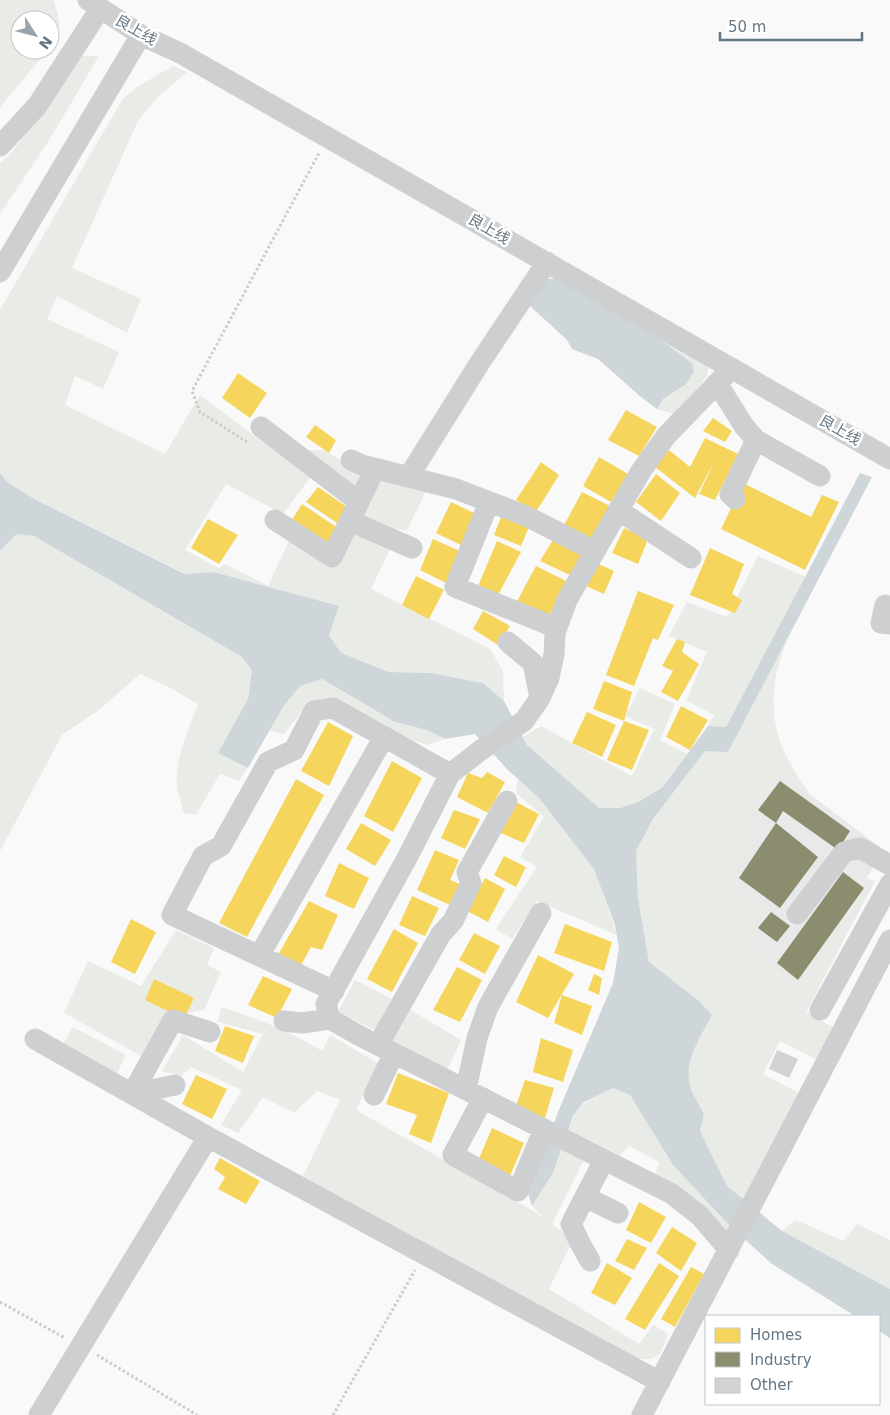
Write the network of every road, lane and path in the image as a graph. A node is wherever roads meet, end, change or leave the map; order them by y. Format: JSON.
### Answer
{"nodes":[{"id":1,"x":94,"y":4,"type":"edge"},
{"id":2,"x":142,"y":35,"type":"junction"},
{"id":3,"x":328,"y":137,"type":"junction"},
{"id":4,"x":0,"y":146,"type":"edge"},
{"id":5,"x":547,"y":262,"type":"junction"},
{"id":6,"x":0,"y":272,"type":"edge"},
{"id":7,"x":732,"y":368,"type":"junction"},
{"id":8,"x":717,"y":383,"type":"junction"},
{"id":9,"x":261,"y":427,"type":"joint"},
{"id":10,"x":756,"y":440,"type":"junction"},
{"id":11,"x":890,"y":459,"type":"edge"},
{"id":12,"x":351,"y":460,"type":"dead end"},
{"id":13,"x":375,"y":469,"type":"junction"},
{"id":14,"x":409,"y":476,"type":"junction"},
{"id":15,"x":820,"y":476,"type":"dead end"},
{"id":16,"x":735,"y":499,"type":"dead end"},
{"id":17,"x":490,"y":502,"type":"junction"},
{"id":18,"x":618,"y":510,"type":"junction"},
{"id":19,"x":354,"y":511,"type":"junction"},
{"id":20,"x":276,"y":520,"type":"dead end"},
{"id":21,"x":412,"y":548,"type":"dead end"},
{"id":22,"x":595,"y":551,"type":"junction"},
{"id":23,"x":691,"y":558,"type":"dead end"},
{"id":24,"x":557,"y":628,"type":"junction"},
{"id":25,"x":508,"y":642,"type":"dead end"},
{"id":26,"x":540,"y":698,"type":"junction"},
{"id":27,"x":384,"y":737,"type":"junction"},
{"id":28,"x":450,"y":774,"type":"junction"},
{"id":29,"x":507,"y":801,"type":"dead end"},
{"id":30,"x":890,"y":865,"type":"edge"},
{"id":31,"x":890,"y":884,"type":"edge"},
{"id":32,"x":541,"y":913,"type":"dead end"},
{"id":33,"x":798,"y":914,"type":"dead end"},
{"id":34,"x":890,"y":940,"type":"edge"},
{"id":35,"x":259,"y":956,"type":"junction"},
{"id":36,"x":334,"y":991,"type":"junction"},
{"id":37,"x":820,"y":1010,"type":"dead end"},
{"id":38,"x":330,"y":1019,"type":"junction"},
{"id":39,"x":284,"y":1020,"type":"dead end"},
{"id":40,"x":210,"y":1032,"type":"dead end"},
{"id":41,"x":35,"y":1039,"type":"dead end"},
{"id":42,"x":386,"y":1049,"type":"junction"},
{"id":43,"x":175,"y":1085,"type":"dead end"},
{"id":44,"x":132,"y":1094,"type":"junction"},
{"id":45,"x":474,"y":1094,"type":"junction"},
{"id":46,"x":374,"y":1095,"type":"dead end"},
{"id":47,"x":544,"y":1129,"type":"junction"},
{"id":48,"x":208,"y":1137,"type":"junction"},
{"id":49,"x":604,"y":1160,"type":"junction"},
{"id":50,"x":585,"y":1197,"type":"junction"},
{"id":51,"x":618,"y":1213,"type":"dead end"},
{"id":52,"x":733,"y":1242,"type":"junction"},
{"id":53,"x":424,"y":1254,"type":"junction"},
{"id":54,"x":590,"y":1261,"type":"dead end"},
{"id":55,"x":0,"y":1302,"type":"edge"},
{"id":56,"x":81,"y":1346,"type":"junction"},
{"id":57,"x":660,"y":1382,"type":"junction"},
{"id":58,"x":39,"y":1415,"type":"edge"},
{"id":59,"x":197,"y":1415,"type":"edge"},
{"id":60,"x":333,"y":1415,"type":"edge"},
{"id":61,"x":642,"y":1415,"type":"edge"}],
"edges":[{"from":1,"to":2,"type":"street","name":"良上线"},
{"from":1,"to":4,"type":"street"},
{"from":2,"to":3,"type":"street","name":"良上线"},
{"from":2,"to":6,"type":"street"},
{"from":3,"to":5,"type":"street","name":"良上线"},
{"from":3,"to":9,"type":"path"},
{"from":5,"to":7,"type":"street","name":"良上线"},
{"from":5,"to":14,"type":"street"},
{"from":7,"to":8,"type":"street"},
{"from":7,"to":11,"type":"street","name":"良上线"},
{"from":8,"to":10,"type":"street"},
{"from":8,"to":18,"type":"street"},
{"from":9,"to":19,"type":"street"},
{"from":10,"to":15,"type":"street"},
{"from":10,"to":16,"type":"street"},
{"from":12,"to":13,"type":"street"},
{"from":13,"to":14,"type":"street"},
{"from":13,"to":19,"type":"street"},
{"from":14,"to":17,"type":"street"},
{"from":17,"to":22,"type":"street"},
{"from":17,"to":24,"type":"street"},
{"from":18,"to":22,"type":"street"},
{"from":18,"to":23,"type":"street"},
{"from":19,"to":20,"type":"street"},
{"from":19,"to":21,"type":"street"},
{"from":22,"to":24,"type":"street"},
{"from":24,"to":26,"type":"street"},
{"from":25,"to":26,"type":"street"},
{"from":26,"to":28,"type":"street"},
{"from":27,"to":28,"type":"street"},
{"from":27,"to":35,"type":"street"},
{"from":27,"to":35,"type":"street"},
{"from":28,"to":36,"type":"street"},
{"from":29,"to":42,"type":"street"},
{"from":30,"to":33,"type":"street"},
{"from":31,"to":37,"type":"street"},
{"from":32,"to":45,"type":"street"},
{"from":34,"to":52,"type":"street"},
{"from":35,"to":36,"type":"street"},
{"from":36,"to":38,"type":"street"},
{"from":38,"to":39,"type":"street"},
{"from":38,"to":42,"type":"street"},
{"from":40,"to":44,"type":"street"},
{"from":41,"to":44,"type":"street"},
{"from":42,"to":45,"type":"street"},
{"from":42,"to":46,"type":"street"},
{"from":43,"to":44,"type":"street"},
{"from":44,"to":48,"type":"street"},
{"from":45,"to":47,"type":"street"},
{"from":45,"to":47,"type":"street"},
{"from":47,"to":49,"type":"street"},
{"from":48,"to":53,"type":"street"},
{"from":48,"to":56,"type":"street"},
{"from":49,"to":50,"type":"street"},
{"from":49,"to":52,"type":"street"},
{"from":50,"to":51,"type":"street"},
{"from":50,"to":54,"type":"street"},
{"from":52,"to":57,"type":"street"},
{"from":53,"to":57,"type":"street"},
{"from":53,"to":60,"type":"path"},
{"from":55,"to":56,"type":"path"},
{"from":56,"to":58,"type":"street"},
{"from":56,"to":59,"type":"path"},
{"from":57,"to":61,"type":"street"}]}
